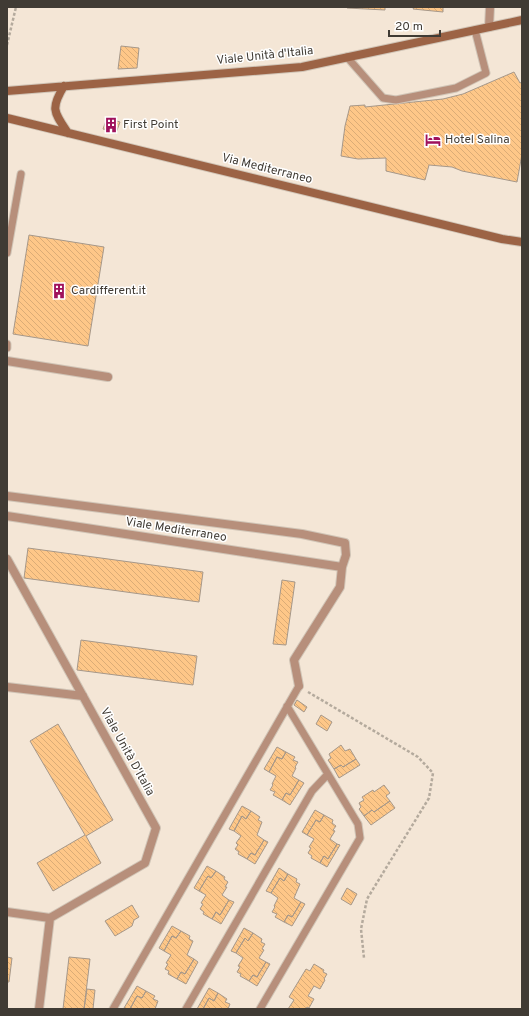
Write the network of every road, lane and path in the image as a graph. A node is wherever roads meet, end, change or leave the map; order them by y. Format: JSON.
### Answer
{"nodes":[{"id":1,"x":16,"y":7,"type":"edge"},
{"id":2,"x":490,"y":7,"type":"edge"},
{"id":3,"x":522,"y":20,"type":"edge"},
{"id":4,"x":489,"y":27,"type":"junction"},
{"id":5,"x":475,"y":30,"type":"junction"},
{"id":6,"x":7,"y":45,"type":"edge"},
{"id":7,"x":347,"y":57,"type":"junction"},
{"id":8,"x":64,"y":86,"type":"junction"},
{"id":9,"x":7,"y":91,"type":"edge"},
{"id":10,"x":7,"y":118,"type":"edge"},
{"id":11,"x":68,"y":133,"type":"junction"},
{"id":12,"x":21,"y":174,"type":"dead end"},
{"id":13,"x":522,"y":242,"type":"edge"},
{"id":14,"x":7,"y":253,"type":"edge"},
{"id":15,"x":7,"y":344,"type":"edge"},
{"id":16,"x":7,"y":348,"type":"edge"},
{"id":17,"x":7,"y":361,"type":"edge"},
{"id":18,"x":108,"y":377,"type":"dead end"},
{"id":19,"x":7,"y":496,"type":"edge"},
{"id":20,"x":7,"y":516,"type":"edge"},
{"id":21,"x":7,"y":560,"type":"edge"},
{"id":22,"x":342,"y":567,"type":"junction"},
{"id":23,"x":298,"y":686,"type":"junction"},
{"id":24,"x":7,"y":687,"type":"edge"},
{"id":25,"x":83,"y":696,"type":"junction"},
{"id":26,"x":287,"y":706,"type":"junction"},
{"id":27,"x":328,"y":774,"type":"junction"},
{"id":28,"x":7,"y":912,"type":"edge"},
{"id":29,"x":50,"y":918,"type":"junction"},
{"id":30,"x":364,"y":958,"type":"dead end"},
{"id":31,"x":39,"y":1009,"type":"edge"},
{"id":32,"x":113,"y":1009,"type":"edge"},
{"id":33,"x":186,"y":1009,"type":"edge"},
{"id":34,"x":260,"y":1009,"type":"edge"}],
"edges":[{"from":1,"to":6,"type":"path"},
{"from":2,"to":4,"type":"street"},
{"from":3,"to":4,"type":"main road","name":"Viale Unità d'Italia"},
{"from":4,"to":5,"type":"main road","name":"Viale Unità d'Italia"},
{"from":5,"to":7,"type":"main road","name":"Viale Unità d'Italia"},
{"from":5,"to":7,"type":"lane"},
{"from":7,"to":8,"type":"main road","name":"Viale Unità d'Italia"},
{"from":8,"to":9,"type":"main road","name":"Viale Unità d'Italia"},
{"from":8,"to":11,"type":"main road"},
{"from":10,"to":11,"type":"main road","name":"Via Mediterraneo"},
{"from":11,"to":13,"type":"main road","name":"Via Mediterraneo"},
{"from":12,"to":14,"type":"lane"},
{"from":15,"to":16,"type":"lane"},
{"from":17,"to":18,"type":"street"},
{"from":19,"to":22,"type":"street"},
{"from":20,"to":22,"type":"street","name":"Viale Mediterraneo"},
{"from":21,"to":25,"type":"street","name":"Viale Unità D'Italia"},
{"from":22,"to":23,"type":"street"},
{"from":23,"to":26,"type":"lane"},
{"from":23,"to":30,"type":"path"},
{"from":24,"to":25,"type":"street"},
{"from":25,"to":29,"type":"street","name":"Viale Unità D'Italia"},
{"from":26,"to":27,"type":"lane"},
{"from":26,"to":32,"type":"lane"},
{"from":27,"to":33,"type":"lane"},
{"from":27,"to":34,"type":"lane"},
{"from":28,"to":29,"type":"street"},
{"from":29,"to":31,"type":"street"}]}
